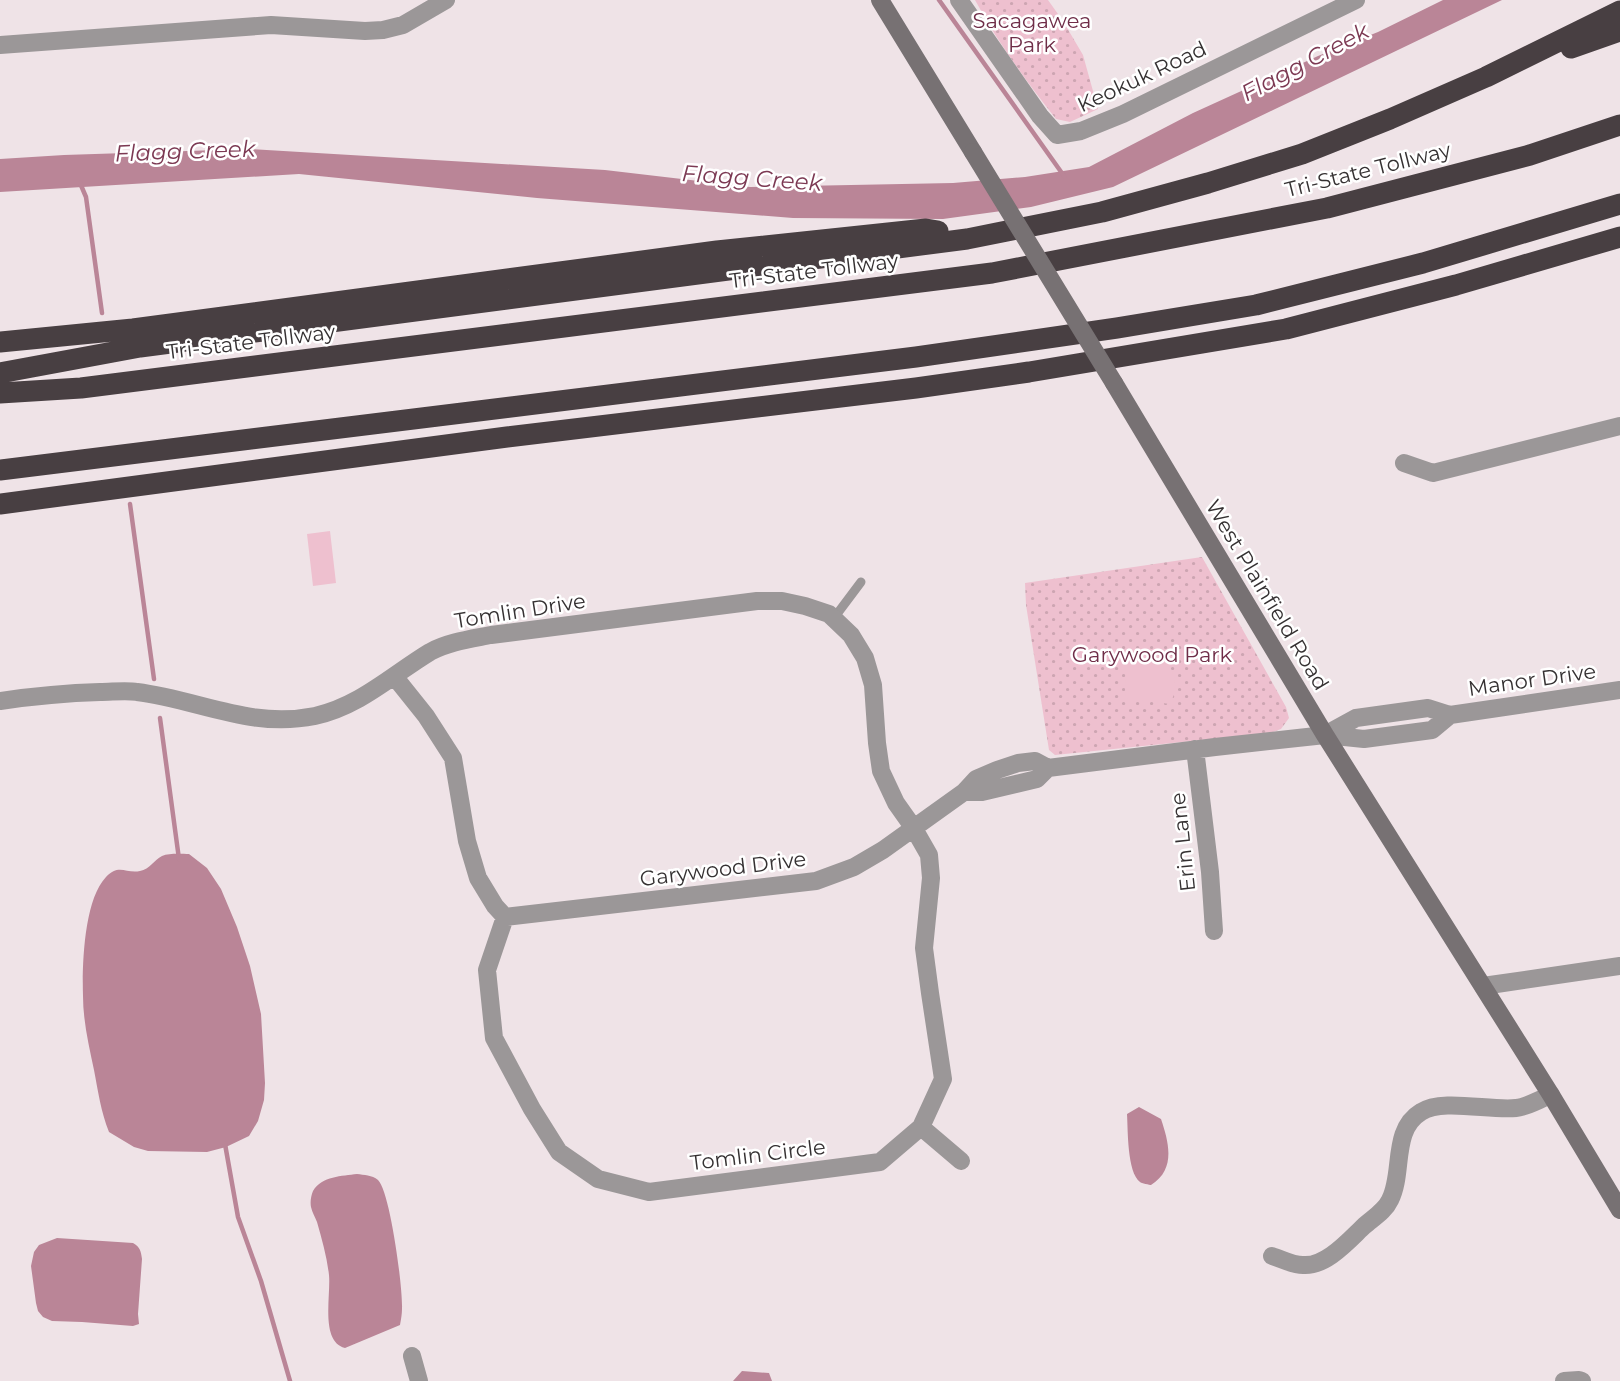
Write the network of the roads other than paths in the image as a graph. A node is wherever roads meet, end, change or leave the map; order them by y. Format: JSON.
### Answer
{"nodes":[{"id":1,"x":446,"y":0,"type":"edge"},
{"id":2,"x":880,"y":0,"type":"edge"},
{"id":3,"x":959,"y":0,"type":"edge"},
{"id":4,"x":1356,"y":0,"type":"edge"},
{"id":5,"x":1620,"y":11,"type":"edge"},
{"id":6,"x":1620,"y":31,"type":"edge"},
{"id":7,"x":0,"y":45,"type":"edge"},
{"id":8,"x":1486,"y":76,"type":"junction"},
{"id":9,"x":1620,"y":125,"type":"edge"},
{"id":10,"x":1620,"y":204,"type":"edge"},
{"id":11,"x":1620,"y":237,"type":"edge"},
{"id":12,"x":967,"y":239,"type":"junction"},
{"id":13,"x":0,"y":342,"type":"edge"},
{"id":14,"x":0,"y":373,"type":"edge"},
{"id":15,"x":0,"y":393,"type":"edge"},
{"id":16,"x":1620,"y":426,"type":"edge"},
{"id":17,"x":1404,"y":463,"type":"dead end"},
{"id":18,"x":0,"y":470,"type":"edge"},
{"id":19,"x":0,"y":503,"type":"edge"},
{"id":20,"x":861,"y":582,"type":"dead end"},
{"id":21,"x":834,"y":618,"type":"junction"},
{"id":22,"x":394,"y":676,"type":"junction"},
{"id":23,"x":1620,"y":690,"type":"edge"},
{"id":24,"x":0,"y":701,"type":"edge"},
{"id":25,"x":1325,"y":735,"type":"junction"},
{"id":26,"x":1195,"y":749,"type":"junction"},
{"id":27,"x":913,"y":827,"type":"junction"},
{"id":28,"x":500,"y":912,"type":"junction"},
{"id":29,"x":1214,"y":931,"type":"dead end"},
{"id":30,"x":1620,"y":966,"type":"edge"},
{"id":31,"x":1483,"y":986,"type":"junction"},
{"id":32,"x":1551,"y":1096,"type":"junction"},
{"id":33,"x":921,"y":1127,"type":"junction"},
{"id":34,"x":961,"y":1161,"type":"dead end"},
{"id":35,"x":1620,"y":1210,"type":"edge"},
{"id":36,"x":1272,"y":1256,"type":"dead end"},
{"id":37,"x":412,"y":1356,"type":"dead end"},
{"id":38,"x":419,"y":1381,"type":"edge"},
{"id":39,"x":1564,"y":1381,"type":"edge"},
{"id":40,"x":1582,"y":1381,"type":"edge"}],
"edges":[{"from":1,"to":7,"type":"street"},
{"from":2,"to":25,"type":"main road","name":"West Plainfield Road","bridge":true},
{"from":3,"to":4,"type":"street","name":"Keokuk Road"},
{"from":5,"to":8,"type":"highway"},
{"from":6,"to":8,"type":"highway"},
{"from":8,"to":12,"type":"highway"},
{"from":9,"to":15,"type":"highway","name":"Tri-State Tollway"},
{"from":10,"to":18,"type":"highway"},
{"from":11,"to":19,"type":"highway"},
{"from":12,"to":13,"type":"highway"},
{"from":12,"to":14,"type":"highway"},
{"from":16,"to":17,"type":"street"},
{"from":20,"to":21,"type":"lane"},
{"from":21,"to":22,"type":"street","name":"Tomlin Drive"},
{"from":21,"to":27,"type":"street","name":"Tomlin Drive"},
{"from":22,"to":24,"type":"street","name":"Tomlin Drive"},
{"from":22,"to":28,"type":"street"},
{"from":23,"to":25,"type":"street","name":"Manor Drive"},
{"from":25,"to":26,"type":"street","name":"Garywood Drive"},
{"from":25,"to":31,"type":"main road","name":"West Plainfield Road"},
{"from":26,"to":27,"type":"street","name":"Garywood Drive"},
{"from":26,"to":29,"type":"street","name":"Erin Lane"},
{"from":27,"to":28,"type":"street","name":"Garywood Drive"},
{"from":27,"to":33,"type":"street","name":"Tomlin Circle"},
{"from":28,"to":33,"type":"street","name":"Tomlin Circle"},
{"from":30,"to":31,"type":"street"},
{"from":31,"to":32,"type":"main road","name":"West Plainfield Road"},
{"from":32,"to":35,"type":"main road","name":"West Plainfield Road"},
{"from":32,"to":36,"type":"street"},
{"from":33,"to":34,"type":"street"},
{"from":37,"to":38,"type":"street"},
{"from":39,"to":40,"type":"street"}]}
